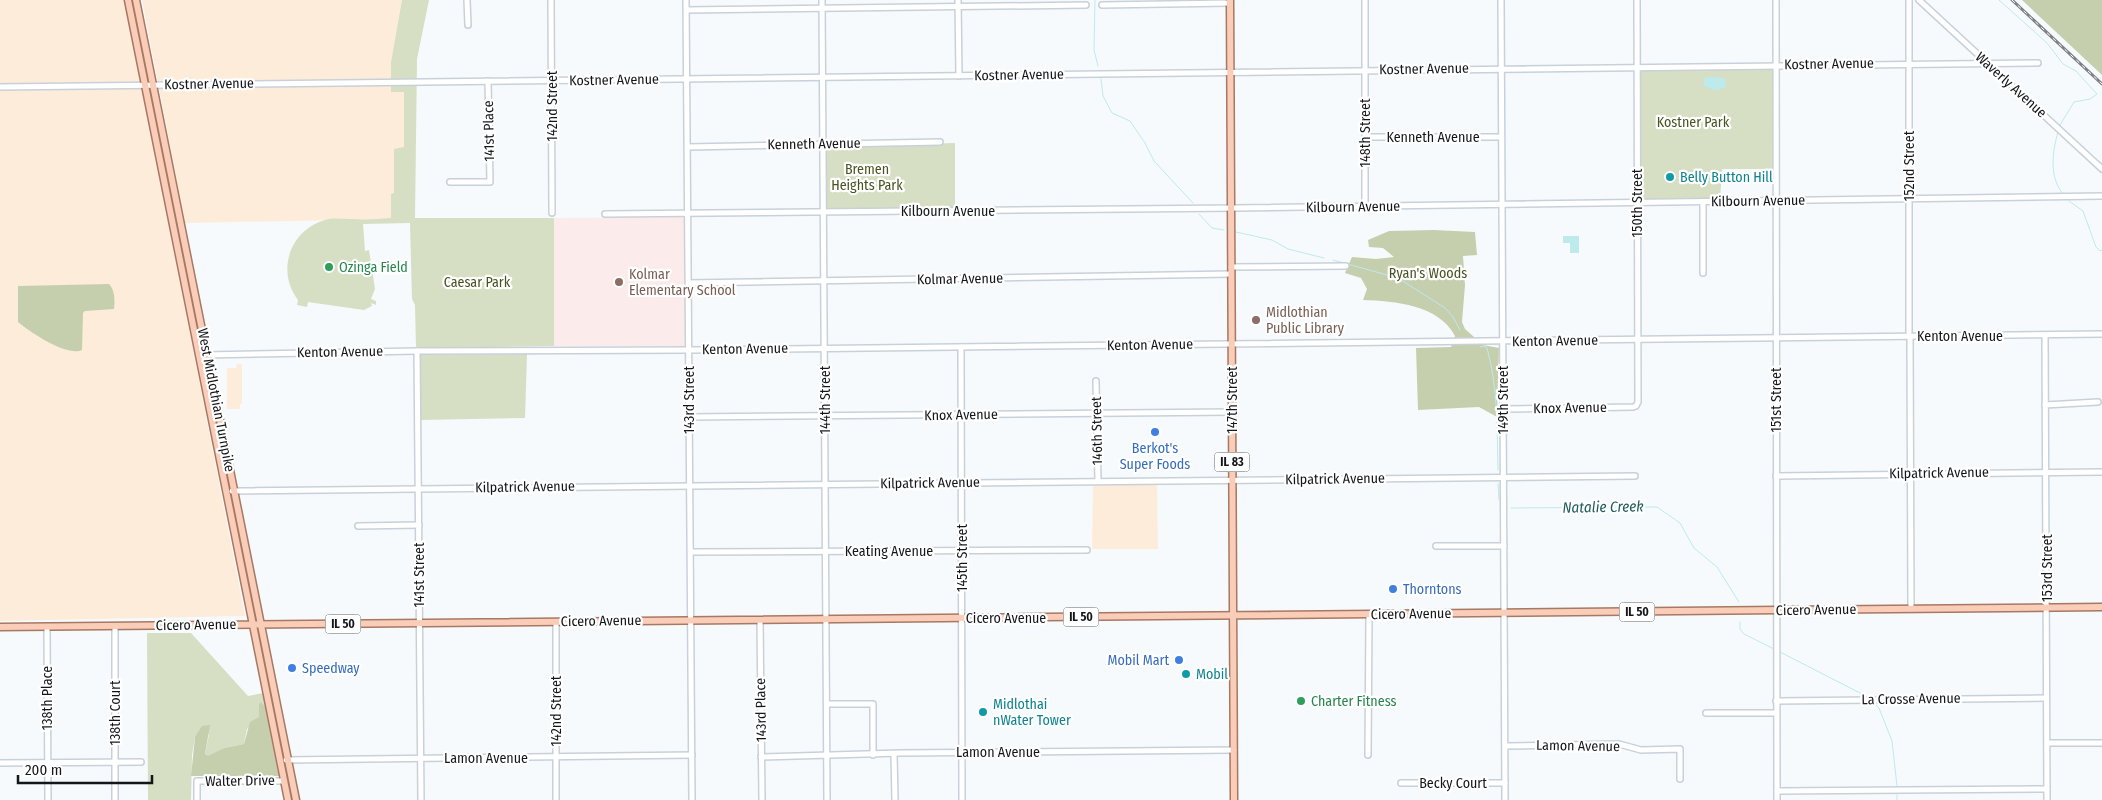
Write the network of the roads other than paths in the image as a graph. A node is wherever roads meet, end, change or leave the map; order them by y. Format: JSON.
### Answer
{"nodes":[{"id":1,"x":128,"y":0,"type":"edge"},
{"id":2,"x":136,"y":0,"type":"edge"},
{"id":3,"x":468,"y":0,"type":"edge"},
{"id":4,"x":551,"y":0,"type":"edge"},
{"id":5,"x":686,"y":0,"type":"edge"},
{"id":6,"x":822,"y":0,"type":"edge"},
{"id":7,"x":958,"y":0,"type":"edge"},
{"id":8,"x":1365,"y":0,"type":"edge"},
{"id":9,"x":1501,"y":0,"type":"edge"},
{"id":10,"x":1637,"y":0,"type":"edge"},
{"id":11,"x":1776,"y":0,"type":"edge"},
{"id":12,"x":1909,"y":0,"type":"edge"},
{"id":13,"x":1919,"y":0,"type":"edge"},
{"id":14,"x":1230,"y":2,"type":"edge"},
{"id":15,"x":1086,"y":5,"type":"dead end"},
{"id":16,"x":1102,"y":5,"type":"dead end"},
{"id":17,"x":958,"y":7,"type":"junction"},
{"id":18,"x":822,"y":8,"type":"junction"},
{"id":19,"x":686,"y":10,"type":"junction"},
{"id":20,"x":468,"y":25,"type":"dead end"},
{"id":21,"x":1908,"y":63,"type":"junction"},
{"id":22,"x":1986,"y":63,"type":"junction"},
{"id":23,"x":2038,"y":63,"type":"dead end"},
{"id":24,"x":1777,"y":65,"type":"junction"},
{"id":25,"x":1637,"y":67,"type":"junction"},
{"id":26,"x":1501,"y":68,"type":"junction"},
{"id":27,"x":1365,"y":70,"type":"junction"},
{"id":28,"x":1230,"y":72,"type":"junction"},
{"id":29,"x":959,"y":76,"type":"junction"},
{"id":30,"x":823,"y":77,"type":"junction"},
{"id":31,"x":687,"y":79,"type":"junction"},
{"id":32,"x":552,"y":80,"type":"junction"},
{"id":33,"x":488,"y":81,"type":"junction"},
{"id":34,"x":144,"y":84,"type":"junction"},
{"id":35,"x":153,"y":84,"type":"junction"},
{"id":36,"x":0,"y":87,"type":"edge"},
{"id":37,"x":1501,"y":136,"type":"junction"},
{"id":38,"x":1365,"y":137,"type":"junction"},
{"id":39,"x":940,"y":142,"type":"dead end"},
{"id":40,"x":823,"y":144,"type":"junction"},
{"id":41,"x":688,"y":146,"type":"junction"},
{"id":42,"x":2102,"y":169,"type":"edge"},
{"id":43,"x":450,"y":182,"type":"dead end"},
{"id":44,"x":2102,"y":196,"type":"edge"},
{"id":45,"x":1909,"y":199,"type":"junction"},
{"id":46,"x":1776,"y":201,"type":"junction"},
{"id":47,"x":1703,"y":202,"type":"junction"},
{"id":48,"x":1637,"y":203,"type":"junction"},
{"id":49,"x":1502,"y":204,"type":"junction"},
{"id":50,"x":1365,"y":206,"type":"junction"},
{"id":51,"x":1231,"y":208,"type":"junction"},
{"id":52,"x":824,"y":212,"type":"junction"},
{"id":53,"x":552,"y":213,"type":"dead end"},
{"id":54,"x":688,"y":213,"type":"junction"},
{"id":55,"x":605,"y":214,"type":"dead end"},
{"id":56,"x":1346,"y":266,"type":"dead end"},
{"id":57,"x":1231,"y":271,"type":"junction"},
{"id":58,"x":1703,"y":273,"type":"dead end"},
{"id":59,"x":824,"y":281,"type":"junction"},
{"id":60,"x":689,"y":283,"type":"junction"},
{"id":61,"x":1909,"y":334,"type":"junction"},
{"id":62,"x":2102,"y":334,"type":"edge"},
{"id":63,"x":2045,"y":336,"type":"junction"},
{"id":64,"x":1777,"y":338,"type":"junction"},
{"id":65,"x":1638,"y":340,"type":"junction"},
{"id":66,"x":1503,"y":341,"type":"junction"},
{"id":67,"x":1232,"y":344,"type":"junction"},
{"id":68,"x":961,"y":347,"type":"junction"},
{"id":69,"x":825,"y":348,"type":"junction"},
{"id":70,"x":689,"y":350,"type":"junction"},
{"id":71,"x":418,"y":351,"type":"junction"},
{"id":72,"x":199,"y":355,"type":"junction"},
{"id":73,"x":207,"y":355,"type":"junction"},
{"id":74,"x":1096,"y":380,"type":"dead end"},
{"id":75,"x":2098,"y":402,"type":"dead end"},
{"id":76,"x":2045,"y":404,"type":"junction"},
{"id":77,"x":1636,"y":406,"type":"joint"},
{"id":78,"x":1504,"y":409,"type":"junction"},
{"id":79,"x":1232,"y":412,"type":"junction"},
{"id":80,"x":1097,"y":413,"type":"junction"},
{"id":81,"x":961,"y":414,"type":"junction"},
{"id":82,"x":825,"y":416,"type":"junction"},
{"id":83,"x":690,"y":417,"type":"junction"},
{"id":84,"x":2102,"y":472,"type":"edge"},
{"id":85,"x":2046,"y":473,"type":"junction"},
{"id":86,"x":1910,"y":474,"type":"junction"},
{"id":87,"x":1635,"y":476,"type":"dead end"},
{"id":88,"x":1776,"y":476,"type":"junction"},
{"id":89,"x":1504,"y":477,"type":"junction"},
{"id":90,"x":1098,"y":481,"type":"junction"},
{"id":91,"x":1232,"y":481,"type":"junction"},
{"id":92,"x":961,"y":482,"type":"junction"},
{"id":93,"x":826,"y":484,"type":"junction"},
{"id":94,"x":690,"y":486,"type":"junction"},
{"id":95,"x":418,"y":488,"type":"junction"},
{"id":96,"x":234,"y":490,"type":"junction"},
{"id":97,"x":226,"y":492,"type":"junction"},
{"id":98,"x":358,"y":526,"type":"dead end"},
{"id":99,"x":419,"y":526,"type":"junction"},
{"id":100,"x":1436,"y":546,"type":"dead end"},
{"id":101,"x":1504,"y":546,"type":"junction"},
{"id":102,"x":1087,"y":550,"type":"dead end"},
{"id":103,"x":826,"y":551,"type":"junction"},
{"id":104,"x":962,"y":551,"type":"junction"},
{"id":105,"x":691,"y":552,"type":"junction"},
{"id":106,"x":2102,"y":607,"type":"edge"},
{"id":107,"x":2047,"y":608,"type":"junction"},
{"id":108,"x":1911,"y":609,"type":"junction"},
{"id":109,"x":1776,"y":610,"type":"junction"},
{"id":110,"x":1505,"y":613,"type":"junction"},
{"id":111,"x":1369,"y":615,"type":"junction"},
{"id":112,"x":1233,"y":616,"type":"junction"},
{"id":113,"x":962,"y":618,"type":"junction"},
{"id":114,"x":826,"y":619,"type":"junction"},
{"id":115,"x":760,"y":620,"type":"junction"},
{"id":116,"x":691,"y":621,"type":"junction"},
{"id":117,"x":556,"y":622,"type":"junction"},
{"id":118,"x":420,"y":623,"type":"junction"},
{"id":119,"x":253,"y":624,"type":"junction"},
{"id":120,"x":261,"y":624,"type":"junction"},
{"id":121,"x":115,"y":626,"type":"junction"},
{"id":122,"x":0,"y":627,"type":"edge"},
{"id":123,"x":47,"y":627,"type":"junction"},
{"id":124,"x":2046,"y":698,"type":"junction"},
{"id":125,"x":1776,"y":701,"type":"junction"},
{"id":126,"x":827,"y":704,"type":"junction"},
{"id":127,"x":1776,"y":712,"type":"junction"},
{"id":128,"x":1706,"y":713,"type":"dead end"},
{"id":129,"x":2102,"y":742,"type":"edge"},
{"id":130,"x":2047,"y":743,"type":"junction"},
{"id":131,"x":1506,"y":746,"type":"junction"},
{"id":132,"x":1234,"y":750,"type":"junction"},
{"id":133,"x":962,"y":753,"type":"junction"},
{"id":134,"x":894,"y":754,"type":"junction"},
{"id":135,"x":872,"y":755,"type":"junction"},
{"id":136,"x":692,"y":756,"type":"junction"},
{"id":137,"x":827,"y":756,"type":"junction"},
{"id":138,"x":1368,"y":756,"type":"dead end"},
{"id":139,"x":761,"y":757,"type":"junction"},
{"id":140,"x":420,"y":758,"type":"junction"},
{"id":141,"x":556,"y":758,"type":"junction"},
{"id":142,"x":280,"y":760,"type":"junction"},
{"id":143,"x":288,"y":760,"type":"junction"},
{"id":144,"x":47,"y":762,"type":"junction"},
{"id":145,"x":115,"y":762,"type":"junction"},
{"id":146,"x":141,"y":762,"type":"dead end"},
{"id":147,"x":0,"y":763,"type":"edge"},
{"id":148,"x":1680,"y":779,"type":"dead end"},
{"id":149,"x":284,"y":781,"type":"junction"},
{"id":150,"x":1401,"y":783,"type":"dead end"},
{"id":151,"x":1505,"y":783,"type":"junction"},
{"id":152,"x":2047,"y":789,"type":"junction"},
{"id":153,"x":1776,"y":791,"type":"junction"},
{"id":154,"x":48,"y":800,"type":"edge"},
{"id":155,"x":115,"y":800,"type":"edge"},
{"id":156,"x":197,"y":800,"type":"edge"},
{"id":157,"x":288,"y":800,"type":"edge"},
{"id":158,"x":296,"y":800,"type":"edge"},
{"id":159,"x":420,"y":800,"type":"edge"},
{"id":160,"x":556,"y":800,"type":"edge"},
{"id":161,"x":692,"y":800,"type":"edge"},
{"id":162,"x":762,"y":800,"type":"edge"},
{"id":163,"x":828,"y":800,"type":"edge"},
{"id":164,"x":895,"y":800,"type":"edge"},
{"id":165,"x":962,"y":800,"type":"edge"},
{"id":166,"x":1234,"y":800,"type":"edge"},
{"id":167,"x":1505,"y":800,"type":"edge"},
{"id":168,"x":1776,"y":800,"type":"edge"},
{"id":169,"x":2047,"y":800,"type":"edge"}],
"edges":[{"from":1,"to":34,"type":"main road","name":"West Midlothian Turnpike"},
{"from":2,"to":35,"type":"main road","name":"West Midlothian Turnpike"},
{"from":3,"to":20,"type":"street"},
{"from":4,"to":32,"type":"street","name":"142nd Street"},
{"from":5,"to":19,"type":"street","name":"143rd Street"},
{"from":6,"to":18,"type":"street","name":"144th Street"},
{"from":7,"to":17,"type":"street"},
{"from":8,"to":27,"type":"street","name":"148th Street"},
{"from":9,"to":26,"type":"street","name":"149th Street"},
{"from":10,"to":25,"type":"street","name":"150th Street"},
{"from":11,"to":24,"type":"street","name":"151st Street"},
{"from":12,"to":21,"type":"street","name":"152nd Street"},
{"from":13,"to":22,"type":"street","name":"Waverly Avenue"},
{"from":14,"to":16,"type":"street"},
{"from":14,"to":28,"type":"main road","name":"147th Street","number":"IL 83"},
{"from":15,"to":17,"type":"street"},
{"from":17,"to":18,"type":"street"},
{"from":17,"to":29,"type":"street"},
{"from":18,"to":19,"type":"street"},
{"from":18,"to":30,"type":"street","name":"144th Street"},
{"from":19,"to":31,"type":"street","name":"143rd Street"},
{"from":21,"to":22,"type":"street","name":"Kostner Avenue"},
{"from":21,"to":24,"type":"street","name":"Kostner Avenue"},
{"from":21,"to":45,"type":"street","name":"152nd Street"},
{"from":22,"to":23,"type":"street","name":"Kostner Avenue"},
{"from":22,"to":42,"type":"street","name":"Waverly Avenue"},
{"from":24,"to":25,"type":"street","name":"Kostner Avenue"},
{"from":24,"to":46,"type":"street","name":"151st Street"},
{"from":25,"to":26,"type":"street","name":"Kostner Avenue"},
{"from":25,"to":48,"type":"street","name":"150th Street"},
{"from":26,"to":27,"type":"street","name":"Kostner Avenue"},
{"from":26,"to":37,"type":"street","name":"149th Street"},
{"from":27,"to":28,"type":"street","name":"Kostner Avenue"},
{"from":27,"to":38,"type":"street","name":"148th Street"},
{"from":28,"to":29,"type":"street","name":"Kostner Avenue"},
{"from":28,"to":51,"type":"main road","name":"147th Street","number":"IL 83"},
{"from":29,"to":30,"type":"street","name":"Kostner Avenue"},
{"from":30,"to":31,"type":"street","name":"Kostner Avenue"},
{"from":30,"to":40,"type":"street","name":"144th Street"},
{"from":31,"to":32,"type":"street","name":"Kostner Avenue"},
{"from":31,"to":41,"type":"street","name":"143rd Street"},
{"from":32,"to":33,"type":"street","name":"Kostner Avenue"},
{"from":32,"to":53,"type":"street","name":"142nd Street"},
{"from":33,"to":35,"type":"street","name":"Kostner Avenue"},
{"from":33,"to":43,"type":"street","name":"141st Place"},
{"from":34,"to":35,"type":"street","name":"Kostner Avenue"},
{"from":34,"to":36,"type":"street","name":"Kostner Avenue"},
{"from":34,"to":72,"type":"main road","name":"West Midlothian Turnpike"},
{"from":35,"to":73,"type":"main road","name":"West Midlothian Turnpike"},
{"from":37,"to":38,"type":"street","name":"Kenneth Avenue"},
{"from":37,"to":49,"type":"street","name":"149th Street"},
{"from":38,"to":50,"type":"street","name":"148th Street"},
{"from":39,"to":40,"type":"street","name":"Kenneth Avenue"},
{"from":40,"to":41,"type":"street","name":"Kenneth Avenue"},
{"from":40,"to":52,"type":"street","name":"144th Street"},
{"from":41,"to":54,"type":"street","name":"143rd Street"},
{"from":44,"to":45,"type":"street","name":"Kilbourn Avenue"},
{"from":45,"to":46,"type":"street","name":"Kilbourn Avenue"},
{"from":45,"to":61,"type":"street","name":"152nd Street"},
{"from":46,"to":47,"type":"street","name":"Kilbourn Avenue"},
{"from":46,"to":64,"type":"street","name":"151st Street"},
{"from":47,"to":48,"type":"street","name":"Kilbourn Avenue"},
{"from":47,"to":58,"type":"street"},
{"from":48,"to":49,"type":"street","name":"Kilbourn Avenue"},
{"from":48,"to":65,"type":"street","name":"150th Street"},
{"from":49,"to":50,"type":"street","name":"Kilbourn Avenue"},
{"from":49,"to":66,"type":"street","name":"149th Street"},
{"from":50,"to":51,"type":"street","name":"Kilbourn Avenue"},
{"from":51,"to":52,"type":"street","name":"Kilbourn Avenue"},
{"from":51,"to":57,"type":"main road","name":"147th Street","number":"IL 83"},
{"from":52,"to":54,"type":"street","name":"Kilbourn Avenue"},
{"from":52,"to":59,"type":"street","name":"144th Street"},
{"from":54,"to":55,"type":"street","name":"Kilbourn Avenue"},
{"from":54,"to":60,"type":"street","name":"143rd Street"},
{"from":56,"to":57,"type":"street","name":"Kolmar Avenue"},
{"from":57,"to":59,"type":"street","name":"Kolmar Avenue"},
{"from":57,"to":67,"type":"main road","name":"147th Street","number":"IL 83"},
{"from":59,"to":60,"type":"street","name":"Kolmar Avenue"},
{"from":59,"to":69,"type":"street","name":"144th Street"},
{"from":60,"to":70,"type":"street","name":"143rd Street"},
{"from":61,"to":63,"type":"street","name":"Kenton Avenue"},
{"from":61,"to":64,"type":"street","name":"Kenton Avenue"},
{"from":61,"to":86,"type":"street","name":"152nd Street"},
{"from":62,"to":63,"type":"street","name":"Kenton Avenue"},
{"from":63,"to":76,"type":"street","name":"153rd Street"},
{"from":64,"to":65,"type":"street","name":"Kenton Avenue"},
{"from":64,"to":88,"type":"street","name":"151st Street"},
{"from":65,"to":66,"type":"street","name":"Kenton Avenue"},
{"from":65,"to":77,"type":"street","name":"150th Street"},
{"from":66,"to":67,"type":"street","name":"Kenton Avenue"},
{"from":66,"to":78,"type":"street","name":"149th Street"},
{"from":67,"to":68,"type":"street","name":"Kenton Avenue"},
{"from":67,"to":79,"type":"main road","name":"147th Street","number":"IL 83"},
{"from":68,"to":69,"type":"street","name":"Kenton Avenue"},
{"from":68,"to":81,"type":"street","name":"145th Street"},
{"from":69,"to":70,"type":"street","name":"Kenton Avenue"},
{"from":69,"to":82,"type":"street","name":"144th Street"},
{"from":70,"to":71,"type":"street","name":"Kenton Avenue"},
{"from":70,"to":83,"type":"street","name":"143rd Street"},
{"from":71,"to":73,"type":"street","name":"Kenton Avenue"},
{"from":71,"to":95,"type":"street","name":"141st Street"},
{"from":72,"to":73,"type":"street","name":"Kenton Avenue"},
{"from":72,"to":97,"type":"main road","name":"West Midlothian Turnpike"},
{"from":73,"to":96,"type":"main road","name":"West Midlothian Turnpike"},
{"from":74,"to":80,"type":"street","name":"146th Street"},
{"from":75,"to":76,"type":"street"},
{"from":76,"to":85,"type":"street","name":"153rd Street"},
{"from":77,"to":78,"type":"street","name":"Knox Avenue"},
{"from":78,"to":89,"type":"street","name":"149th Street"},
{"from":79,"to":80,"type":"street","name":"Knox Avenue"},
{"from":79,"to":91,"type":"main road","name":"147th Street","number":"IL 83"},
{"from":80,"to":81,"type":"street","name":"Knox Avenue"},
{"from":80,"to":90,"type":"street","name":"146th Street"},
{"from":81,"to":82,"type":"street","name":"Knox Avenue"},
{"from":81,"to":92,"type":"street","name":"145th Street"},
{"from":82,"to":83,"type":"street","name":"Knox Avenue"},
{"from":82,"to":93,"type":"street","name":"144th Street"},
{"from":83,"to":94,"type":"street","name":"143rd Street"},
{"from":84,"to":85,"type":"street","name":"Kilpatrick Avenue"},
{"from":85,"to":86,"type":"street","name":"Kilpatrick Avenue"},
{"from":85,"to":107,"type":"street","name":"153rd Street"},
{"from":86,"to":88,"type":"street","name":"Kilpatrick Avenue"},
{"from":86,"to":108,"type":"street","name":"152nd Street"},
{"from":87,"to":89,"type":"street","name":"Kilpatrick Avenue"},
{"from":88,"to":109,"type":"street","name":"151st Street"},
{"from":89,"to":91,"type":"street","name":"Kilpatrick Avenue"},
{"from":89,"to":101,"type":"street","name":"149th Street"},
{"from":90,"to":91,"type":"street","name":"Kilpatrick Avenue"},
{"from":90,"to":92,"type":"street","name":"Kilpatrick Avenue"},
{"from":91,"to":112,"type":"main road","name":"147th Street","number":"IL 83"},
{"from":92,"to":93,"type":"street","name":"Kilpatrick Avenue"},
{"from":92,"to":104,"type":"street","name":"145th Street"},
{"from":93,"to":94,"type":"street","name":"Kilpatrick Avenue"},
{"from":93,"to":103,"type":"street","name":"144th Street"},
{"from":94,"to":95,"type":"street","name":"Kilpatrick Avenue"},
{"from":94,"to":105,"type":"street","name":"143rd Street"},
{"from":95,"to":96,"type":"street","name":"Kilpatrick Avenue"},
{"from":95,"to":99,"type":"street","name":"141st Street"},
{"from":96,"to":97,"type":"street","name":"Kilpatrick Avenue"},
{"from":96,"to":120,"type":"main road","name":"West Midlothian Turnpike"},
{"from":97,"to":119,"type":"main road","name":"West Midlothian Turnpike"},
{"from":98,"to":99,"type":"street"},
{"from":99,"to":118,"type":"street","name":"141st Street"},
{"from":100,"to":101,"type":"street"},
{"from":101,"to":110,"type":"street","name":"149th Street"},
{"from":102,"to":104,"type":"street","name":"Keating Avenue"},
{"from":103,"to":104,"type":"street","name":"Keating Avenue"},
{"from":103,"to":105,"type":"street","name":"Keating Avenue"},
{"from":103,"to":114,"type":"street","name":"144th Street"},
{"from":104,"to":113,"type":"street","name":"145th Street"},
{"from":105,"to":116,"type":"street","name":"143rd Street"},
{"from":106,"to":107,"type":"main road","name":"Cicero Avenue","number":"IL 50"},
{"from":107,"to":108,"type":"main road","name":"Cicero Avenue","number":"IL 50"},
{"from":107,"to":124,"type":"street","name":"153rd Street"},
{"from":108,"to":109,"type":"main road","name":"Cicero Avenue","number":"IL 50"},
{"from":109,"to":110,"type":"main road","name":"Cicero Avenue","number":"IL 50"},
{"from":109,"to":125,"type":"street","name":"151st Street"},
{"from":110,"to":111,"type":"main road","name":"Cicero Avenue","number":"IL 50"},
{"from":110,"to":131,"type":"street","name":"149th Street"},
{"from":111,"to":112,"type":"main road","name":"Cicero Avenue","number":"IL 50"},
{"from":111,"to":138,"type":"street"},
{"from":112,"to":113,"type":"main road","name":"Cicero Avenue","number":"IL 50"},
{"from":112,"to":132,"type":"main road","name":"147th Street"},
{"from":113,"to":114,"type":"main road","name":"Cicero Avenue","number":"IL 50"},
{"from":113,"to":133,"type":"street","name":"145th Street"},
{"from":114,"to":115,"type":"main road","name":"Cicero Avenue","number":"IL 50"},
{"from":114,"to":126,"type":"street","name":"144th Street"},
{"from":115,"to":116,"type":"main road","name":"Cicero Avenue","number":"IL 50"},
{"from":115,"to":139,"type":"street","name":"143rd Place"},
{"from":116,"to":117,"type":"main road","name":"Cicero Avenue","number":"IL 50"},
{"from":116,"to":136,"type":"street","name":"143rd Street"},
{"from":117,"to":118,"type":"main road","name":"Cicero Avenue","number":"IL 50"},
{"from":117,"to":141,"type":"street","name":"142nd Street"},
{"from":118,"to":120,"type":"main road","name":"Cicero Avenue","number":"IL 50"},
{"from":118,"to":140,"type":"street","name":"141st Street"},
{"from":119,"to":120,"type":"main road","name":"Cicero Avenue","number":"IL 50"},
{"from":119,"to":121,"type":"main road","name":"Cicero Avenue","number":"IL 50"},
{"from":119,"to":142,"type":"main road","name":"West Midlothian Turnpike"},
{"from":120,"to":143,"type":"main road","name":"West Midlothian Turnpike"},
{"from":121,"to":123,"type":"main road","name":"Cicero Avenue","number":"IL 50"},
{"from":121,"to":145,"type":"street","name":"138th Court"},
{"from":122,"to":123,"type":"main road","name":"Cicero Avenue","number":"IL 50"},
{"from":123,"to":144,"type":"street","name":"138th Place"},
{"from":124,"to":125,"type":"street","name":"La Crosse Avenue"},
{"from":124,"to":130,"type":"street","name":"153rd Street"},
{"from":125,"to":127,"type":"street","name":"151st Street"},
{"from":126,"to":135,"type":"street"},
{"from":126,"to":137,"type":"street","name":"144th Street"},
{"from":127,"to":128,"type":"street"},
{"from":127,"to":153,"type":"street","name":"151st Street"},
{"from":129,"to":130,"type":"street"},
{"from":130,"to":152,"type":"street","name":"153rd Street"},
{"from":131,"to":148,"type":"street","name":"Lamon Avenue"},
{"from":131,"to":151,"type":"street","name":"149th Street"},
{"from":132,"to":133,"type":"street","name":"Lamon Avenue"},
{"from":132,"to":166,"type":"main road","name":"147th Street"},
{"from":133,"to":134,"type":"street","name":"Lamon Avenue"},
{"from":133,"to":165,"type":"street","name":"145th Street"},
{"from":134,"to":135,"type":"street","name":"Lamon Avenue"},
{"from":134,"to":164,"type":"street"},
{"from":135,"to":137,"type":"street","name":"Lamon Avenue"},
{"from":136,"to":141,"type":"street","name":"Lamon Avenue"},
{"from":136,"to":161,"type":"street","name":"143rd Street"},
{"from":137,"to":139,"type":"street","name":"Lamon Avenue"},
{"from":137,"to":163,"type":"street","name":"144th Street"},
{"from":139,"to":162,"type":"street","name":"143rd Place"},
{"from":140,"to":141,"type":"street","name":"Lamon Avenue"},
{"from":140,"to":143,"type":"street","name":"Lamon Avenue"},
{"from":140,"to":159,"type":"street","name":"141st Street"},
{"from":141,"to":160,"type":"street","name":"142nd Street"},
{"from":142,"to":143,"type":"street","name":"Lamon Avenue"},
{"from":142,"to":149,"type":"main road","name":"West Midlothian Turnpike"},
{"from":143,"to":158,"type":"main road","name":"West Midlothian Turnpike"},
{"from":144,"to":145,"type":"street"},
{"from":144,"to":147,"type":"street"},
{"from":144,"to":154,"type":"street","name":"138th Place"},
{"from":145,"to":146,"type":"street"},
{"from":145,"to":155,"type":"street","name":"138th Court"},
{"from":149,"to":156,"type":"street","name":"Walter Drive"},
{"from":149,"to":157,"type":"main road","name":"West Midlothian Turnpike"},
{"from":150,"to":151,"type":"street","name":"Becky Court"},
{"from":151,"to":167,"type":"street","name":"149th Street"},
{"from":152,"to":153,"type":"street"},
{"from":152,"to":169,"type":"street","name":"153rd Street"},
{"from":153,"to":168,"type":"street","name":"151st Street"}]}
